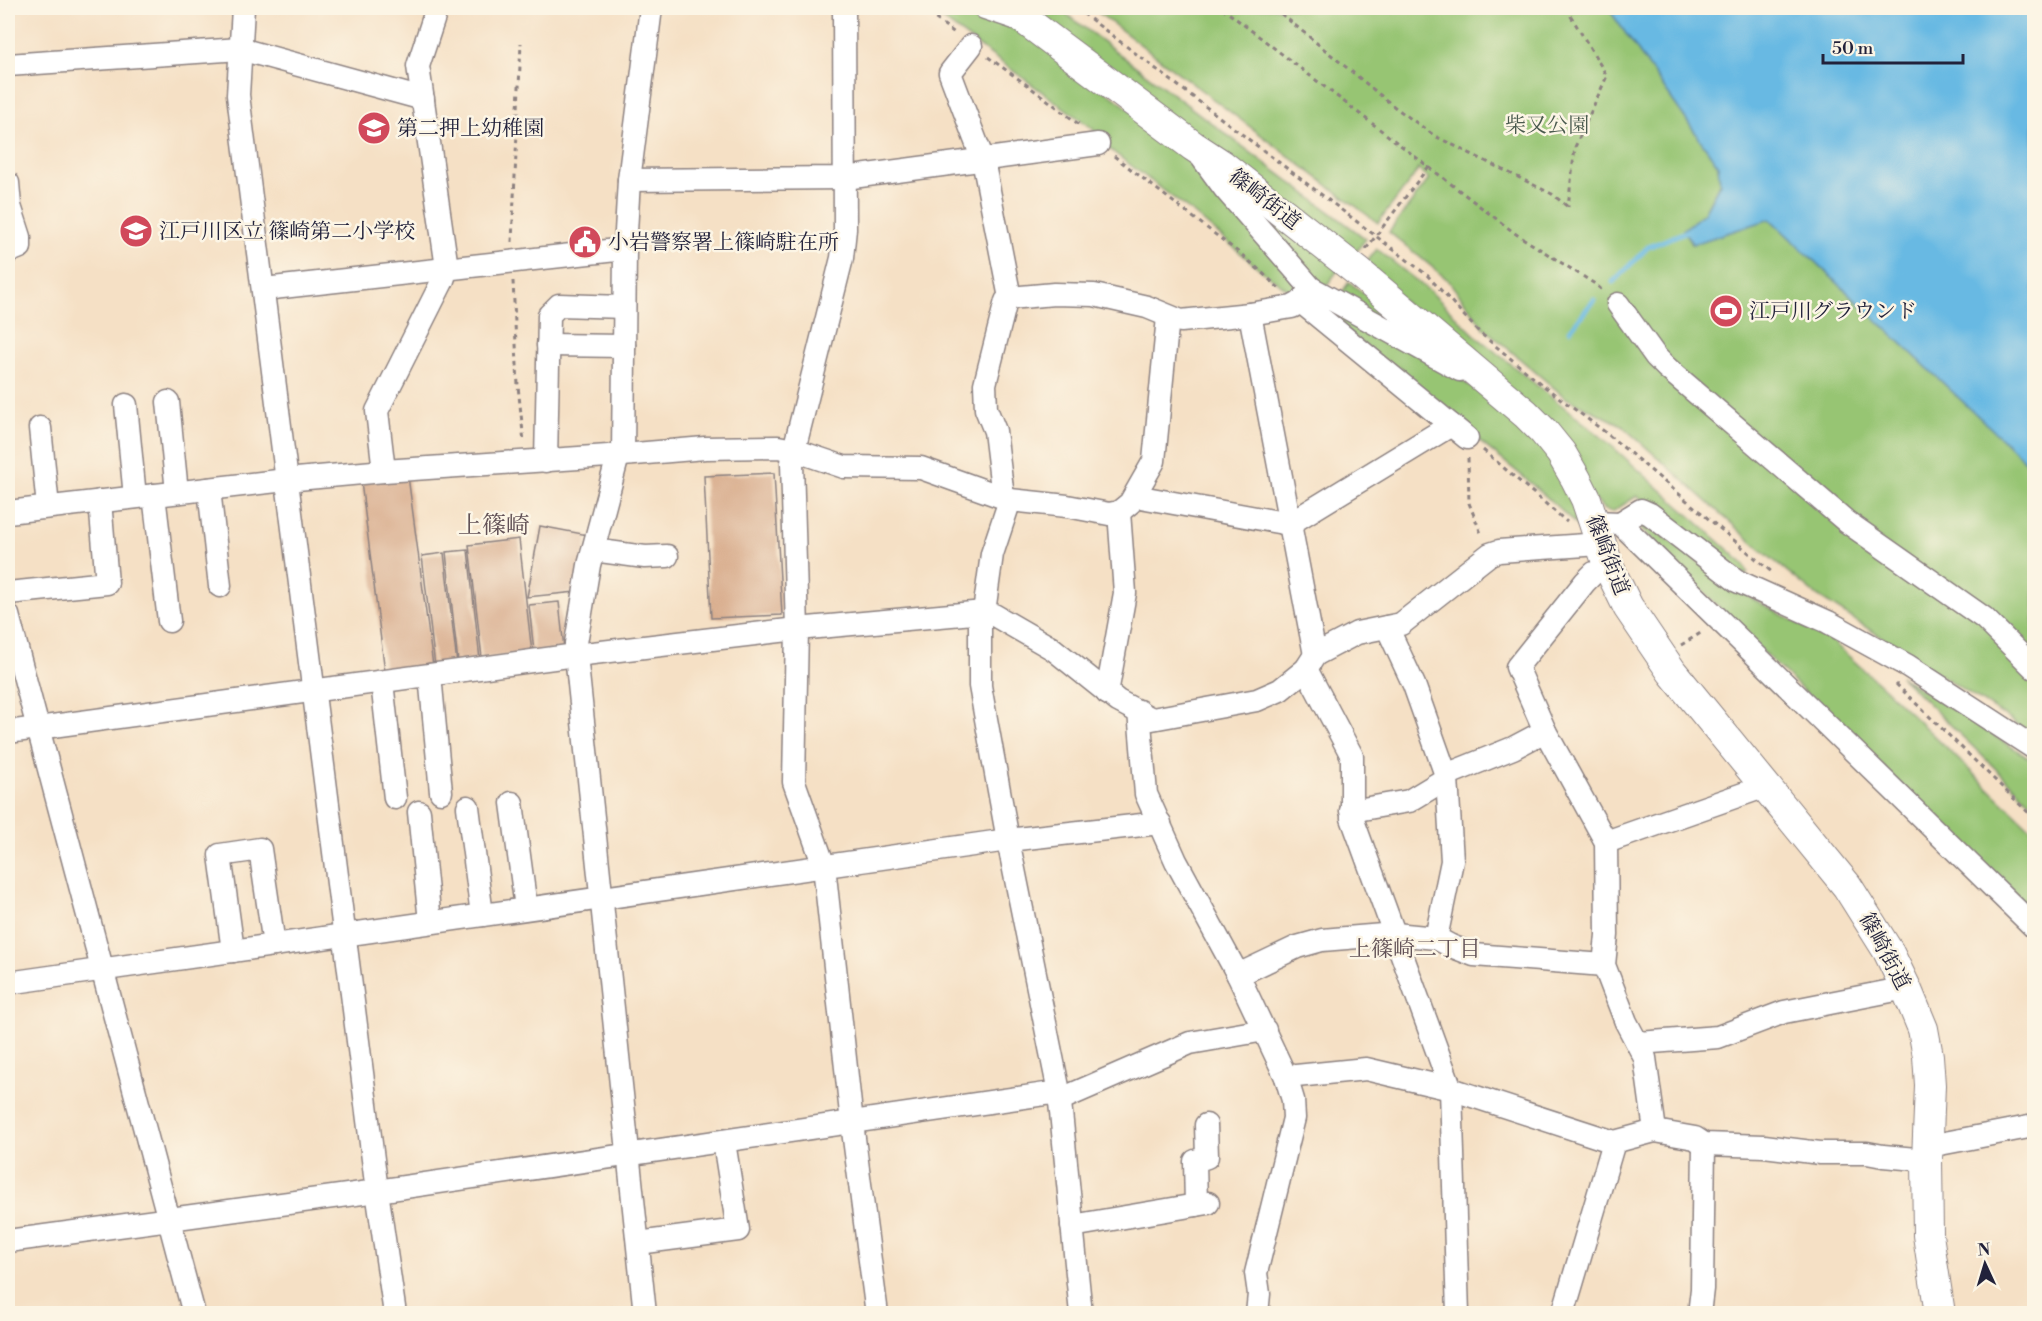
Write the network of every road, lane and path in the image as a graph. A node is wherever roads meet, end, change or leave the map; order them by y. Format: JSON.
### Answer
{"nodes":[{"id":1,"x":243,"y":8,"type":"edge"},
{"id":2,"x":437,"y":8,"type":"edge"},
{"id":3,"x":651,"y":8,"type":"edge"},
{"id":4,"x":844,"y":8,"type":"edge"},
{"id":5,"x":985,"y":8,"type":"edge"},
{"id":6,"x":1076,"y":8,"type":"edge"},
{"id":7,"x":1222,"y":8,"type":"edge"},
{"id":8,"x":1274,"y":8,"type":"edge"},
{"id":9,"x":1566,"y":8,"type":"edge"},
{"id":10,"x":1020,"y":16,"type":"edge"},
{"id":11,"x":971,"y":46,"type":"dead end"},
{"id":12,"x":240,"y":49,"type":"junction"},
{"id":13,"x":8,"y":65,"type":"edge"},
{"id":14,"x":423,"y":99,"type":"junction"},
{"id":15,"x":1098,"y":144,"type":"dead end"},
{"id":16,"x":1193,"y":146,"type":"junction"},
{"id":17,"x":983,"y":160,"type":"junction"},
{"id":18,"x":1429,"y":166,"type":"junction"},
{"id":19,"x":845,"y":178,"type":"junction"},
{"id":20,"x":629,"y":180,"type":"junction"},
{"id":21,"x":8,"y":183,"type":"edge"},
{"id":22,"x":1376,"y":237,"type":"junction"},
{"id":23,"x":1370,"y":245,"type":"dead end"},
{"id":24,"x":625,"y":249,"type":"junction"},
{"id":25,"x":8,"y":252,"type":"edge"},
{"id":26,"x":447,"y":268,"type":"junction"},
{"id":27,"x":264,"y":289,"type":"junction"},
{"id":28,"x":1306,"y":295,"type":"junction"},
{"id":29,"x":1010,"y":298,"type":"junction"},
{"id":30,"x":1618,"y":304,"type":"joint"},
{"id":31,"x":624,"y":307,"type":"junction"},
{"id":32,"x":1250,"y":314,"type":"junction"},
{"id":33,"x":1168,"y":317,"type":"junction"},
{"id":34,"x":548,"y":345,"type":"junction"},
{"id":35,"x":624,"y":346,"type":"junction"},
{"id":36,"x":1503,"y":395,"type":"junction"},
{"id":37,"x":168,"y":402,"type":"dead end"},
{"id":38,"x":126,"y":405,"type":"dead end"},
{"id":39,"x":40,"y":428,"type":"dead end"},
{"id":40,"x":1459,"y":432,"type":"junction"},
{"id":41,"x":1605,"y":432,"type":"dead end"},
{"id":42,"x":794,"y":450,"type":"junction"},
{"id":43,"x":620,"y":455,"type":"junction"},
{"id":44,"x":546,"y":461,"type":"junction"},
{"id":45,"x":384,"y":471,"type":"junction"},
{"id":46,"x":286,"y":480,"type":"junction"},
{"id":47,"x":209,"y":489,"type":"junction"},
{"id":48,"x":177,"y":492,"type":"junction"},
{"id":49,"x":145,"y":496,"type":"junction"},
{"id":50,"x":1007,"y":499,"type":"junction"},
{"id":51,"x":100,"y":501,"type":"junction"},
{"id":52,"x":1127,"y":504,"type":"junction"},
{"id":53,"x":48,"y":507,"type":"junction"},
{"id":54,"x":8,"y":512,"type":"edge"},
{"id":55,"x":1289,"y":524,"type":"junction"},
{"id":56,"x":1598,"y":536,"type":"junction"},
{"id":57,"x":593,"y":550,"type":"junction"},
{"id":58,"x":1490,"y":554,"type":"junction"},
{"id":59,"x":667,"y":556,"type":"dead end"},
{"id":60,"x":220,"y":586,"type":"dead end"},
{"id":61,"x":8,"y":593,"type":"edge"},
{"id":62,"x":982,"y":612,"type":"junction"},
{"id":63,"x":8,"y":615,"type":"edge"},
{"id":64,"x":169,"y":621,"type":"dead end"},
{"id":65,"x":1721,"y":621,"type":"junction"},
{"id":66,"x":1387,"y":627,"type":"junction"},
{"id":67,"x":797,"y":629,"type":"junction"},
{"id":68,"x":1674,"y":649,"type":"dead end"},
{"id":69,"x":576,"y":655,"type":"junction"},
{"id":70,"x":1310,"y":662,"type":"junction"},
{"id":71,"x":2034,"y":668,"type":"edge"},
{"id":72,"x":430,"y":675,"type":"junction"},
{"id":73,"x":382,"y":681,"type":"junction"},
{"id":74,"x":315,"y":691,"type":"junction"},
{"id":75,"x":1107,"y":693,"type":"junction"},
{"id":76,"x":1139,"y":711,"type":"junction"},
{"id":77,"x":37,"y":727,"type":"junction"},
{"id":78,"x":1545,"y":731,"type":"junction"},
{"id":79,"x":8,"y":732,"type":"edge"},
{"id":80,"x":2034,"y":748,"type":"edge"},
{"id":81,"x":1446,"y":777,"type":"junction"},
{"id":82,"x":1766,"y":786,"type":"junction"},
{"id":83,"x":441,"y":792,"type":"dead end"},
{"id":84,"x":395,"y":798,"type":"dead end"},
{"id":85,"x":512,"y":803,"type":"dead end"},
{"id":86,"x":468,"y":807,"type":"dead end"},
{"id":87,"x":1351,"y":811,"type":"junction"},
{"id":88,"x":419,"y":812,"type":"dead end"},
{"id":89,"x":1160,"y":823,"type":"junction"},
{"id":90,"x":1008,"y":840,"type":"junction"},
{"id":91,"x":1606,"y":842,"type":"junction"},
{"id":92,"x":824,"y":867,"type":"junction"},
{"id":93,"x":600,"y":897,"type":"junction"},
{"id":94,"x":526,"y":908,"type":"junction"},
{"id":95,"x":482,"y":915,"type":"junction"},
{"id":96,"x":430,"y":922,"type":"junction"},
{"id":97,"x":2034,"y":927,"type":"edge"},
{"id":98,"x":345,"y":934,"type":"junction"},
{"id":99,"x":1395,"y":934,"type":"junction"},
{"id":100,"x":1436,"y":938,"type":"junction"},
{"id":101,"x":274,"y":945,"type":"junction"},
{"id":102,"x":233,"y":951,"type":"junction"},
{"id":103,"x":1604,"y":965,"type":"junction"},
{"id":104,"x":101,"y":970,"type":"junction"},
{"id":105,"x":1238,"y":975,"type":"junction"},
{"id":106,"x":8,"y":982,"type":"edge"},
{"id":107,"x":1906,"y":988,"type":"junction"},
{"id":108,"x":1265,"y":1030,"type":"junction"},
{"id":109,"x":1639,"y":1043,"type":"junction"},
{"id":110,"x":1286,"y":1077,"type":"junction"},
{"id":111,"x":1450,"y":1089,"type":"junction"},
{"id":112,"x":1059,"y":1096,"type":"junction"},
{"id":113,"x":852,"y":1123,"type":"junction"},
{"id":114,"x":1206,"y":1125,"type":"dead end"},
{"id":115,"x":2034,"y":1126,"type":"edge"},
{"id":116,"x":1655,"y":1131,"type":"junction"},
{"id":117,"x":724,"y":1142,"type":"junction"},
{"id":118,"x":1614,"y":1142,"type":"junction"},
{"id":119,"x":1704,"y":1144,"type":"junction"},
{"id":120,"x":1928,"y":1153,"type":"junction"},
{"id":121,"x":628,"y":1155,"type":"junction"},
{"id":122,"x":377,"y":1191,"type":"junction"},
{"id":123,"x":169,"y":1220,"type":"junction"},
{"id":124,"x":1072,"y":1226,"type":"junction"},
{"id":125,"x":8,"y":1241,"type":"edge"},
{"id":126,"x":638,"y":1243,"type":"junction"},
{"id":127,"x":611,"y":1306,"type":"dead end"},
{"id":128,"x":194,"y":1314,"type":"edge"},
{"id":129,"x":395,"y":1314,"type":"edge"},
{"id":130,"x":612,"y":1314,"type":"edge"},
{"id":131,"x":645,"y":1314,"type":"edge"},
{"id":132,"x":877,"y":1314,"type":"edge"},
{"id":133,"x":1081,"y":1314,"type":"edge"},
{"id":134,"x":1257,"y":1314,"type":"edge"},
{"id":135,"x":1458,"y":1314,"type":"edge"},
{"id":136,"x":1563,"y":1314,"type":"edge"},
{"id":137,"x":1699,"y":1314,"type":"edge"},
{"id":138,"x":1940,"y":1314,"type":"edge"}],
"edges":[{"from":1,"to":12,"type":"street"},
{"from":2,"to":14,"type":"street"},
{"from":3,"to":20,"type":"street"},
{"from":4,"to":19,"type":"street"},
{"from":5,"to":10,"type":"street"},
{"from":6,"to":22,"type":"path"},
{"from":7,"to":18,"type":"path"},
{"from":8,"to":9,"type":"path"},
{"from":10,"to":16,"type":"main road","name":"篠崎街道"},
{"from":11,"to":17,"type":"street"},
{"from":12,"to":13,"type":"street"},
{"from":12,"to":14,"type":"street"},
{"from":12,"to":27,"type":"street"},
{"from":14,"to":26,"type":"street"},
{"from":15,"to":17,"type":"street"},
{"from":16,"to":28,"type":"street"},
{"from":16,"to":36,"type":"main road","name":"篠崎街道"},
{"from":17,"to":19,"type":"street"},
{"from":17,"to":29,"type":"street"},
{"from":18,"to":22,"type":"path"},
{"from":18,"to":30,"type":"path"},
{"from":19,"to":20,"type":"street"},
{"from":19,"to":42,"type":"street"},
{"from":20,"to":24,"type":"street"},
{"from":21,"to":25,"type":"street"},
{"from":22,"to":23,"type":"path"},
{"from":22,"to":41,"type":"path"},
{"from":24,"to":26,"type":"street"},
{"from":24,"to":31,"type":"street"},
{"from":26,"to":27,"type":"street"},
{"from":26,"to":45,"type":"street"},
{"from":27,"to":46,"type":"street"},
{"from":28,"to":32,"type":"street"},
{"from":28,"to":36,"type":"street"},
{"from":28,"to":40,"type":"street"},
{"from":29,"to":33,"type":"street"},
{"from":29,"to":50,"type":"street"},
{"from":30,"to":71,"type":"street"},
{"from":31,"to":34,"type":"street"},
{"from":31,"to":35,"type":"street"},
{"from":32,"to":33,"type":"street"},
{"from":32,"to":55,"type":"street"},
{"from":33,"to":52,"type":"street"},
{"from":34,"to":35,"type":"street"},
{"from":34,"to":44,"type":"street"},
{"from":35,"to":43,"type":"street"},
{"from":36,"to":56,"type":"main road","name":"篠崎街道"},
{"from":37,"to":48,"type":"street"},
{"from":38,"to":49,"type":"street"},
{"from":39,"to":53,"type":"street"},
{"from":40,"to":55,"type":"street"},
{"from":40,"to":56,"type":"path"},
{"from":40,"to":58,"type":"path"},
{"from":42,"to":43,"type":"street"},
{"from":42,"to":50,"type":"street"},
{"from":42,"to":67,"type":"street"},
{"from":43,"to":44,"type":"street"},
{"from":43,"to":57,"type":"street"},
{"from":44,"to":45,"type":"street"},
{"from":45,"to":46,"type":"street"},
{"from":46,"to":47,"type":"street"},
{"from":46,"to":74,"type":"street"},
{"from":47,"to":48,"type":"street"},
{"from":47,"to":60,"type":"street"},
{"from":48,"to":49,"type":"street"},
{"from":49,"to":51,"type":"street"},
{"from":49,"to":64,"type":"street"},
{"from":50,"to":52,"type":"street"},
{"from":50,"to":62,"type":"street"},
{"from":51,"to":53,"type":"street"},
{"from":51,"to":61,"type":"street"},
{"from":52,"to":55,"type":"street"},
{"from":52,"to":75,"type":"street"},
{"from":53,"to":54,"type":"street"},
{"from":55,"to":70,"type":"street"},
{"from":56,"to":58,"type":"street"},
{"from":56,"to":65,"type":"street"},
{"from":56,"to":78,"type":"street"},
{"from":56,"to":80,"type":"street"},
{"from":56,"to":82,"type":"main road","name":"篠崎街道"},
{"from":57,"to":59,"type":"street"},
{"from":57,"to":69,"type":"street"},
{"from":58,"to":66,"type":"street"},
{"from":62,"to":67,"type":"street"},
{"from":62,"to":75,"type":"street"},
{"from":62,"to":90,"type":"street"},
{"from":63,"to":77,"type":"street"},
{"from":65,"to":68,"type":"path"},
{"from":65,"to":97,"type":"street"},
{"from":66,"to":70,"type":"street"},
{"from":66,"to":81,"type":"street"},
{"from":67,"to":69,"type":"street"},
{"from":67,"to":92,"type":"street"},
{"from":69,"to":72,"type":"street"},
{"from":69,"to":93,"type":"street"},
{"from":70,"to":76,"type":"street"},
{"from":70,"to":87,"type":"street"},
{"from":72,"to":73,"type":"street"},
{"from":72,"to":83,"type":"street"},
{"from":73,"to":74,"type":"street"},
{"from":73,"to":84,"type":"street"},
{"from":74,"to":77,"type":"street"},
{"from":74,"to":98,"type":"street"},
{"from":75,"to":76,"type":"street"},
{"from":76,"to":89,"type":"street"},
{"from":77,"to":79,"type":"street"},
{"from":77,"to":104,"type":"street"},
{"from":78,"to":81,"type":"street"},
{"from":78,"to":91,"type":"street"},
{"from":81,"to":87,"type":"street"},
{"from":81,"to":100,"type":"street"},
{"from":82,"to":91,"type":"street"},
{"from":82,"to":107,"type":"main road","name":"篠崎街道"},
{"from":85,"to":94,"type":"street"},
{"from":86,"to":95,"type":"street"},
{"from":87,"to":99,"type":"street"},
{"from":88,"to":96,"type":"street"},
{"from":89,"to":90,"type":"street"},
{"from":89,"to":105,"type":"street"},
{"from":90,"to":92,"type":"street"},
{"from":90,"to":112,"type":"street"},
{"from":91,"to":103,"type":"street"},
{"from":92,"to":93,"type":"street"},
{"from":92,"to":113,"type":"street"},
{"from":93,"to":94,"type":"street"},
{"from":93,"to":121,"type":"street"},
{"from":94,"to":95,"type":"street"},
{"from":95,"to":96,"type":"street"},
{"from":96,"to":98,"type":"street"},
{"from":98,"to":101,"type":"street"},
{"from":98,"to":122,"type":"street"},
{"from":99,"to":100,"type":"street"},
{"from":99,"to":105,"type":"street"},
{"from":99,"to":111,"type":"street"},
{"from":100,"to":103,"type":"street"},
{"from":101,"to":102,"type":"street"},
{"from":101,"to":102,"type":"street"},
{"from":102,"to":104,"type":"street"},
{"from":103,"to":109,"type":"street"},
{"from":104,"to":106,"type":"street"},
{"from":104,"to":123,"type":"street"},
{"from":105,"to":108,"type":"street"},
{"from":107,"to":109,"type":"street"},
{"from":107,"to":120,"type":"main road","name":"篠崎街道"},
{"from":108,"to":110,"type":"street"},
{"from":108,"to":112,"type":"street"},
{"from":109,"to":116,"type":"street"},
{"from":110,"to":111,"type":"street"},
{"from":110,"to":134,"type":"street"},
{"from":111,"to":118,"type":"street"},
{"from":111,"to":135,"type":"street"},
{"from":112,"to":113,"type":"street"},
{"from":112,"to":124,"type":"street"},
{"from":113,"to":117,"type":"street"},
{"from":113,"to":132,"type":"street"},
{"from":114,"to":124,"type":"street"},
{"from":115,"to":120,"type":"street"},
{"from":116,"to":118,"type":"street"},
{"from":116,"to":119,"type":"street"},
{"from":117,"to":121,"type":"street"},
{"from":117,"to":126,"type":"street"},
{"from":118,"to":136,"type":"street"},
{"from":119,"to":120,"type":"street"},
{"from":119,"to":137,"type":"street"},
{"from":120,"to":138,"type":"main road","name":"篠崎街道"},
{"from":121,"to":122,"type":"street"},
{"from":121,"to":126,"type":"street"},
{"from":122,"to":123,"type":"street"},
{"from":122,"to":129,"type":"street"},
{"from":123,"to":125,"type":"street"},
{"from":123,"to":128,"type":"street"},
{"from":124,"to":133,"type":"street"},
{"from":126,"to":131,"type":"street"},
{"from":127,"to":130,"type":"path"}]}
